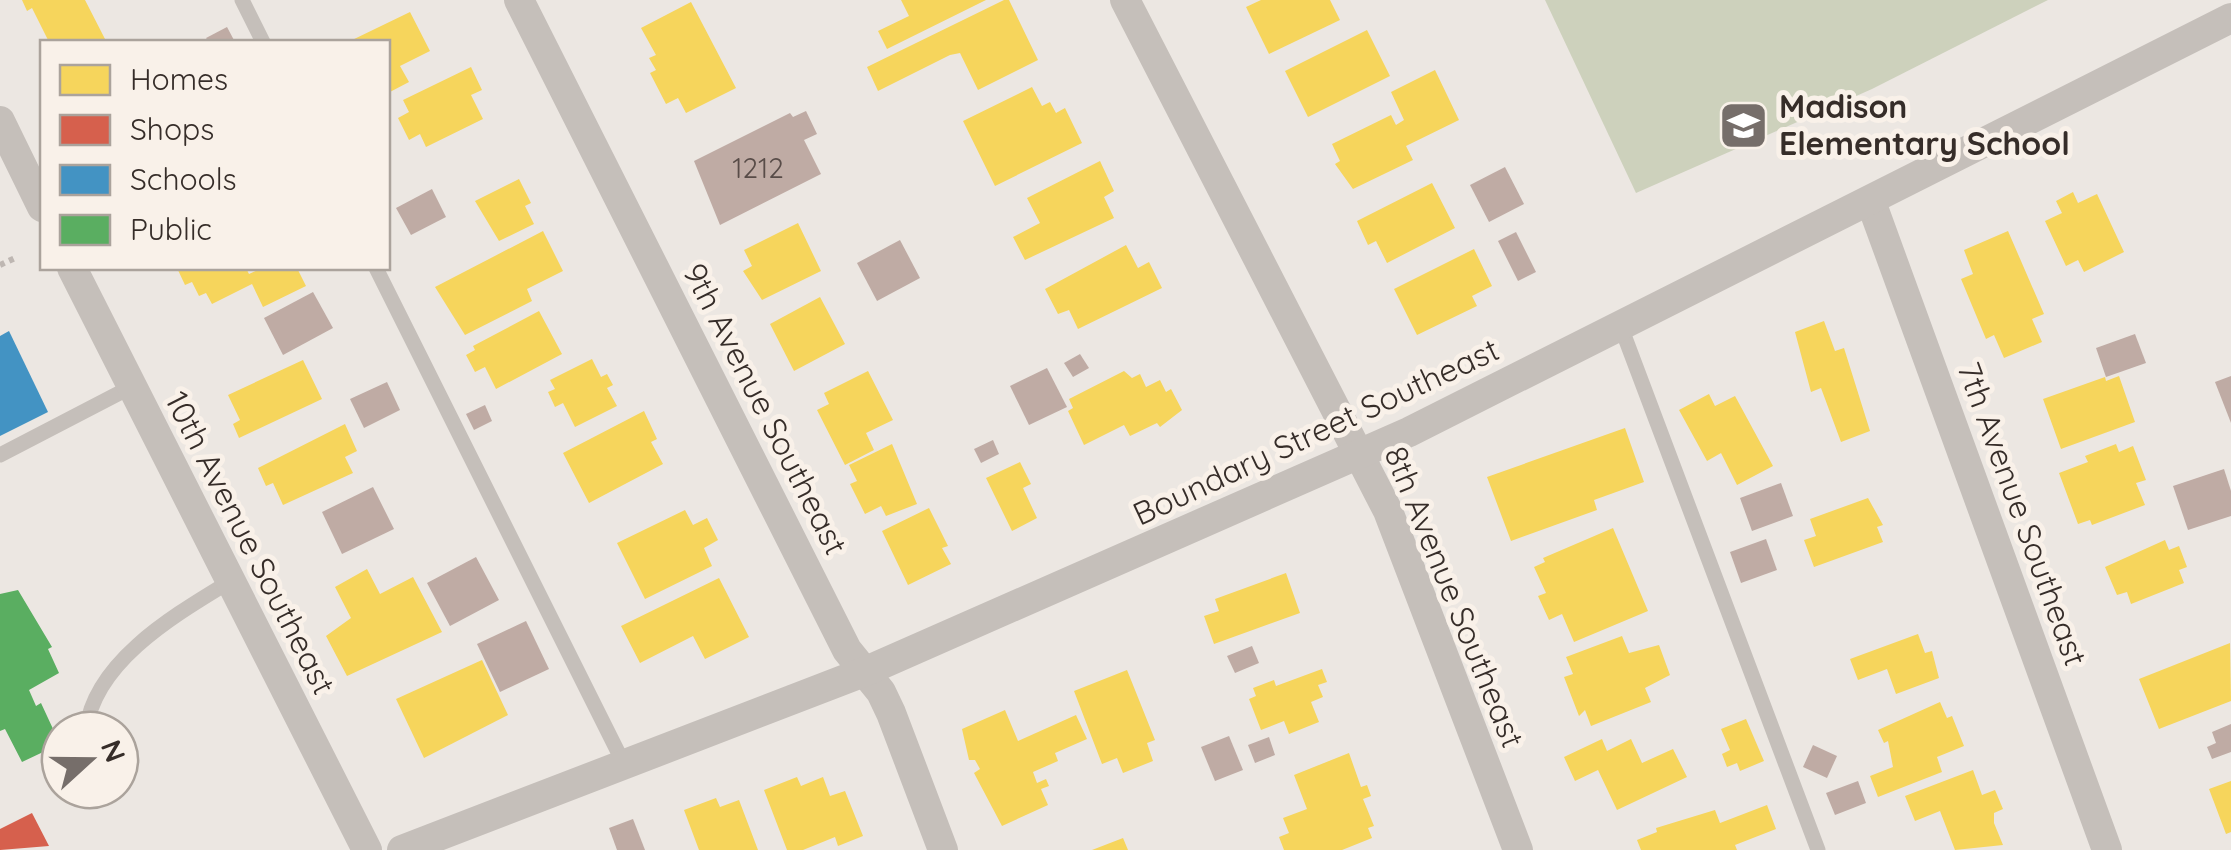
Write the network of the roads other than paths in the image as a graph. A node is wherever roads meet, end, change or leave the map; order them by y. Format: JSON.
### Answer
{"nodes":[{"id":1,"x":242,"y":0,"type":"edge"},
{"id":2,"x":520,"y":0,"type":"edge"},
{"id":3,"x":1125,"y":0,"type":"edge"},
{"id":4,"x":2231,"y":18,"type":"edge"},
{"id":5,"x":262,"y":40,"type":"edge"},
{"id":6,"x":0,"y":121,"type":"edge"},
{"id":7,"x":1871,"y":202,"type":"junction"},
{"id":8,"x":40,"y":203,"type":"edge"},
{"id":9,"x":73,"y":270,"type":"edge"},
{"id":10,"x":377,"y":270,"type":"edge"},
{"id":11,"x":1621,"y":327,"type":"junction"},
{"id":12,"x":131,"y":386,"type":"junction"},
{"id":13,"x":1358,"y":454,"type":"junction"},
{"id":14,"x":0,"y":455,"type":"edge"},
{"id":15,"x":229,"y":582,"type":"junction"},
{"id":16,"x":864,"y":672,"type":"junction"},
{"id":17,"x":89,"y":710,"type":"edge"},
{"id":18,"x":625,"y":766,"type":"junction"},
{"id":19,"x":366,"y":850,"type":"edge"},
{"id":20,"x":402,"y":850,"type":"edge"},
{"id":21,"x":943,"y":850,"type":"edge"},
{"id":22,"x":1518,"y":850,"type":"edge"},
{"id":23,"x":1818,"y":850,"type":"edge"},
{"id":24,"x":2106,"y":850,"type":"edge"}],
"edges":[{"from":1,"to":5,"type":"lane"},
{"from":2,"to":16,"type":"street","name":"9th Avenue Southeast"},
{"from":3,"to":13,"type":"street","name":"8th Avenue Southeast"},
{"from":4,"to":7,"type":"street","name":"Boundary Street Southeast"},
{"from":6,"to":8,"type":"street"},
{"from":7,"to":11,"type":"street","name":"Boundary Street Southeast"},
{"from":7,"to":24,"type":"street","name":"7th Avenue Southeast"},
{"from":9,"to":12,"type":"street","name":"10th Avenue Southeast"},
{"from":10,"to":18,"type":"lane"},
{"from":11,"to":13,"type":"street","name":"Boundary Street Southeast"},
{"from":11,"to":23,"type":"lane"},
{"from":12,"to":14,"type":"lane"},
{"from":12,"to":15,"type":"street","name":"10th Avenue Southeast"},
{"from":13,"to":16,"type":"street","name":"Boundary Street Southeast"},
{"from":13,"to":22,"type":"street","name":"8th Avenue Southeast"},
{"from":15,"to":17,"type":"lane"},
{"from":15,"to":19,"type":"street","name":"10th Avenue Southeast"},
{"from":16,"to":18,"type":"street","name":"Boundary Street Southeast"},
{"from":16,"to":21,"type":"street","name":"9th Avenue Southeast"},
{"from":18,"to":20,"type":"street","name":"Boundary Street Southeast"}]}
